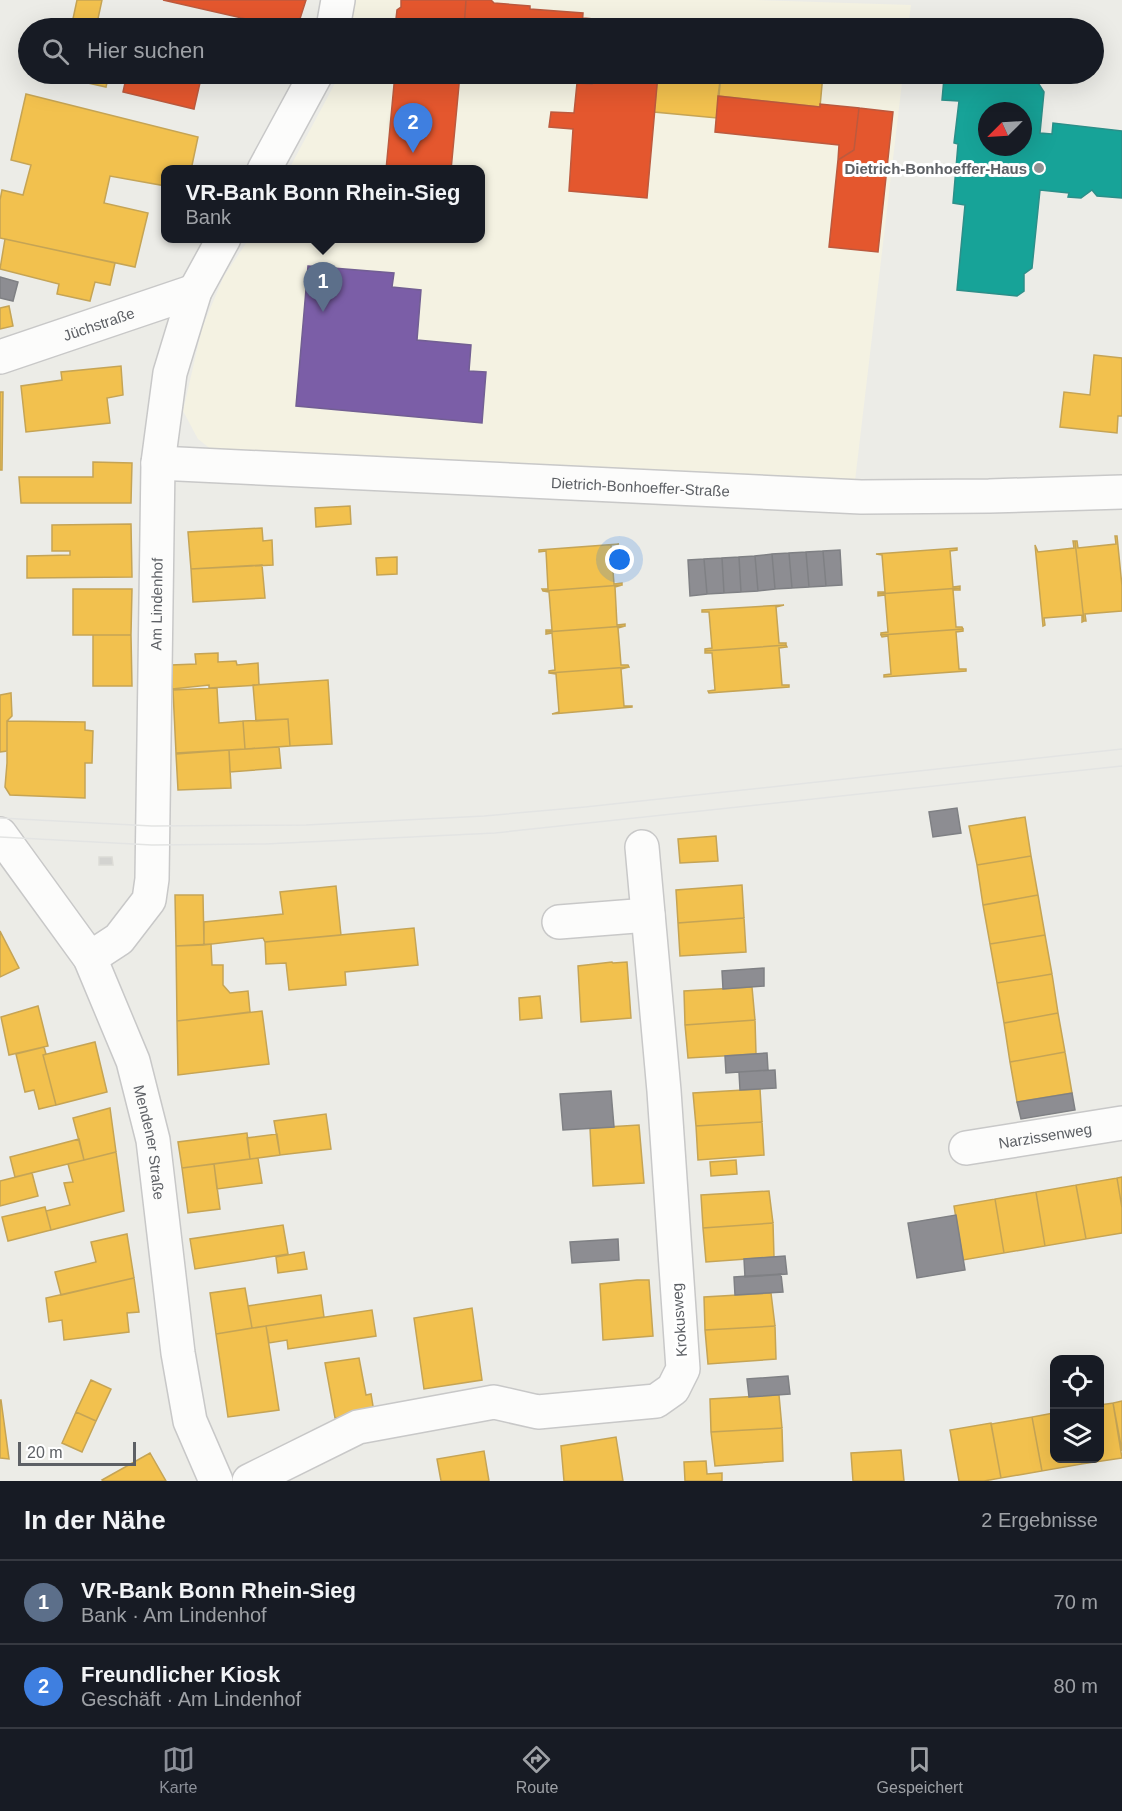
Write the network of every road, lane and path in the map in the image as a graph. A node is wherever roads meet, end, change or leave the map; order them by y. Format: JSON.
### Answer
{"nodes":[{"id":1,"x":338,"y":0,"type":"edge"},
{"id":2,"x":335,"y":18,"type":"edge"},
{"id":3,"x":311,"y":84,"type":"edge"},
{"id":4,"x":267,"y":165,"type":"edge"},
{"id":5,"x":221,"y":243,"type":"edge"},
{"id":6,"x":195,"y":291,"type":"junction"},
{"id":7,"x":0,"y":357,"type":"edge"},
{"id":8,"x":158,"y":463,"type":"junction"},
{"id":9,"x":1122,"y":492,"type":"edge"},
{"id":10,"x":0,"y":834,"type":"edge"},
{"id":11,"x":642,"y":847,"type":"dead end"},
{"id":12,"x":648,"y":915,"type":"junction"},
{"id":13,"x":559,"y":922,"type":"dead end"},
{"id":14,"x":90,"y":958,"type":"junction"},
{"id":15,"x":1122,"y":1123,"type":"edge"},
{"id":16,"x":966,"y":1148,"type":"dead end"},
{"id":17,"x":216,"y":1481,"type":"edge"},
{"id":18,"x":249,"y":1481,"type":"edge"}],
"edges":[{"from":1,"to":2,"type":"street"},
{"from":3,"to":4,"type":"street"},
{"from":5,"to":6,"type":"street","name":"Am Lindenhof"},
{"from":6,"to":7,"type":"street","name":"Jüchstraße"},
{"from":6,"to":8,"type":"street","name":"Am Lindenhof"},
{"from":8,"to":9,"type":"street","name":"Dietrich-Bonhoeffer-Straße"},
{"from":8,"to":14,"type":"street","name":"Am Lindenhof"},
{"from":10,"to":14,"type":"street","name":"Mendener Straße"},
{"from":11,"to":12,"type":"street","name":"Krokusweg"},
{"from":12,"to":13,"type":"street"},
{"from":12,"to":18,"type":"street","name":"Krokusweg"},
{"from":14,"to":17,"type":"street","name":"Mendener Straße"},
{"from":15,"to":16,"type":"street","name":"Narzissenweg"}]}
